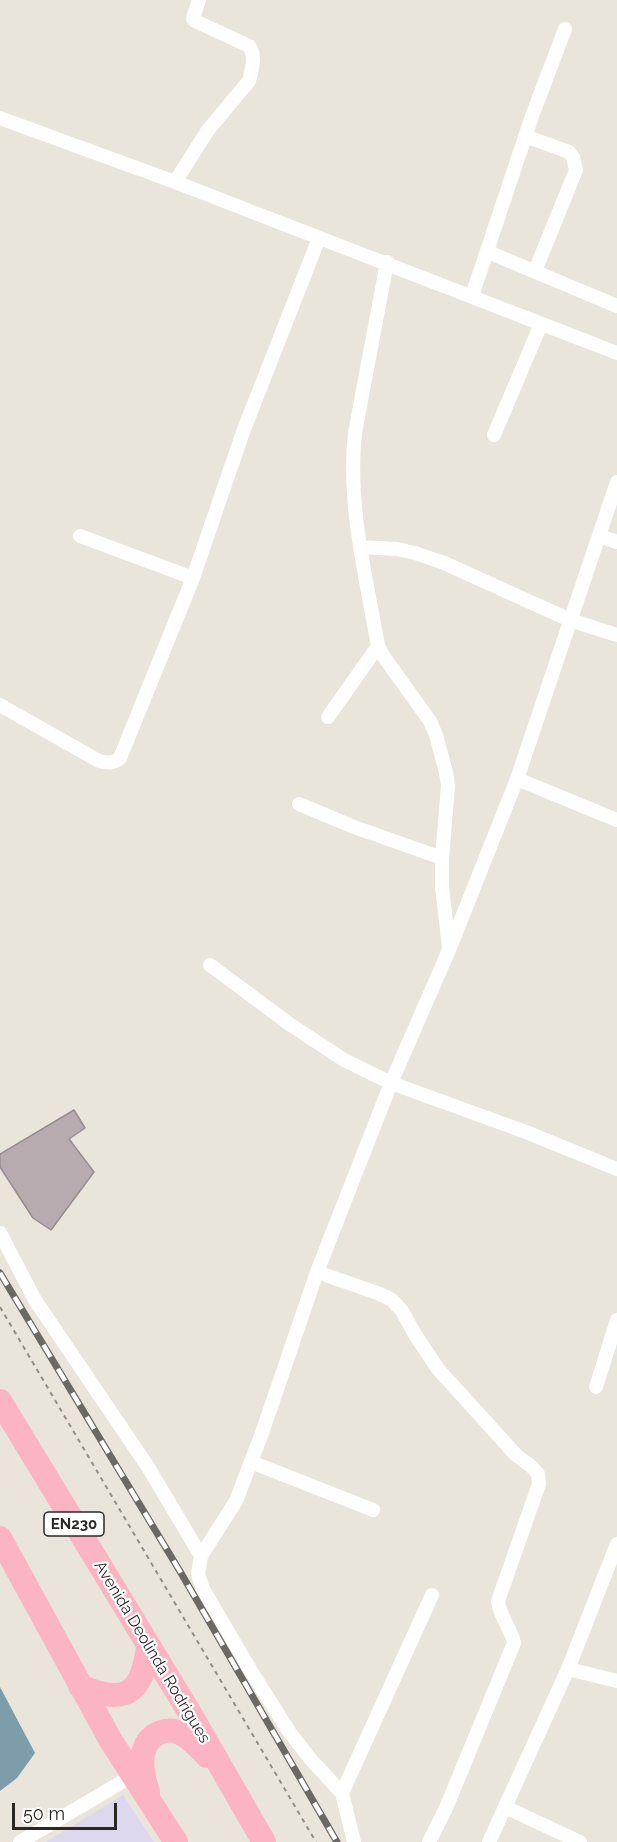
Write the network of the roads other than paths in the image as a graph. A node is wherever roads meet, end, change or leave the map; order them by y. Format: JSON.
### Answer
{"nodes":[{"id":1,"x":199,"y":0,"type":"edge"},
{"id":2,"x":566,"y":29,"type":"dead end"},
{"id":3,"x":0,"y":118,"type":"edge"},
{"id":4,"x":525,"y":136,"type":"junction"},
{"id":5,"x":175,"y":182,"type":"junction"},
{"id":6,"x":319,"y":238,"type":"junction"},
{"id":7,"x":488,"y":252,"type":"junction"},
{"id":8,"x":387,"y":262,"type":"junction"},
{"id":9,"x":535,"y":271,"type":"junction"},
{"id":10,"x":472,"y":296,"type":"junction"},
{"id":11,"x":617,"y":306,"type":"edge"},
{"id":12,"x":541,"y":324,"type":"junction"},
{"id":13,"x":617,"y":353,"type":"edge"},
{"id":14,"x":494,"y":435,"type":"dead end"},
{"id":15,"x":617,"y":482,"type":"edge"},
{"id":16,"x":80,"y":536,"type":"dead end"},
{"id":17,"x":599,"y":536,"type":"junction"},
{"id":18,"x":617,"y":542,"type":"edge"},
{"id":19,"x":361,"y":547,"type":"junction"},
{"id":20,"x":194,"y":578,"type":"junction"},
{"id":21,"x":570,"y":620,"type":"junction"},
{"id":22,"x":617,"y":635,"type":"edge"},
{"id":23,"x":378,"y":646,"type":"junction"},
{"id":24,"x":0,"y":705,"type":"edge"},
{"id":25,"x":328,"y":717,"type":"dead end"},
{"id":26,"x":517,"y":779,"type":"junction"},
{"id":27,"x":299,"y":804,"type":"dead end"},
{"id":28,"x":617,"y":819,"type":"edge"},
{"id":29,"x":442,"y":858,"type":"junction"},
{"id":30,"x":449,"y":950,"type":"junction"},
{"id":31,"x":210,"y":965,"type":"dead end"},
{"id":32,"x":392,"y":1083,"type":"junction"},
{"id":33,"x":617,"y":1169,"type":"edge"},
{"id":34,"x":0,"y":1233,"type":"edge"},
{"id":35,"x":317,"y":1272,"type":"junction"},
{"id":36,"x":617,"y":1320,"type":"edge"},
{"id":37,"x":596,"y":1387,"type":"dead end"},
{"id":38,"x":0,"y":1401,"type":"edge"},
{"id":39,"x":251,"y":1462,"type":"junction"},
{"id":40,"x":373,"y":1510,"type":"dead end"},
{"id":41,"x":0,"y":1538,"type":"edge"},
{"id":42,"x":617,"y":1544,"type":"edge"},
{"id":43,"x":201,"y":1556,"type":"junction"},
{"id":44,"x":432,"y":1594,"type":"dead end"},
{"id":45,"x":148,"y":1646,"type":"junction"},
{"id":46,"x":568,"y":1669,"type":"junction"},
{"id":47,"x":617,"y":1681,"type":"edge"},
{"id":48,"x":80,"y":1686,"type":"junction"},
{"id":49,"x":222,"y":1770,"type":"junction"},
{"id":50,"x":132,"y":1776,"type":"junction"},
{"id":51,"x":342,"y":1793,"type":"junction"},
{"id":52,"x":505,"y":1807,"type":"junction"},
{"id":53,"x":154,"y":1809,"type":"junction"},
{"id":54,"x":20,"y":1842,"type":"edge"},
{"id":55,"x":176,"y":1842,"type":"edge"},
{"id":56,"x":264,"y":1842,"type":"edge"},
{"id":57,"x":354,"y":1842,"type":"edge"},
{"id":58,"x":429,"y":1842,"type":"edge"},
{"id":59,"x":489,"y":1842,"type":"edge"},
{"id":60,"x":580,"y":1842,"type":"edge"}],
"edges":[{"from":1,"to":5,"type":"street"},
{"from":2,"to":4,"type":"street"},
{"from":3,"to":5,"type":"street"},
{"from":4,"to":7,"type":"street"},
{"from":4,"to":9,"type":"street"},
{"from":5,"to":6,"type":"street"},
{"from":6,"to":8,"type":"street"},
{"from":6,"to":20,"type":"street"},
{"from":7,"to":9,"type":"street"},
{"from":7,"to":10,"type":"street"},
{"from":8,"to":10,"type":"street"},
{"from":8,"to":19,"type":"street"},
{"from":9,"to":11,"type":"street"},
{"from":10,"to":12,"type":"street"},
{"from":12,"to":13,"type":"street"},
{"from":12,"to":14,"type":"street"},
{"from":15,"to":17,"type":"street"},
{"from":16,"to":20,"type":"street"},
{"from":17,"to":18,"type":"street"},
{"from":17,"to":21,"type":"street"},
{"from":19,"to":21,"type":"street"},
{"from":19,"to":23,"type":"street"},
{"from":20,"to":24,"type":"street"},
{"from":21,"to":22,"type":"street"},
{"from":21,"to":26,"type":"street"},
{"from":23,"to":25,"type":"street"},
{"from":23,"to":29,"type":"street"},
{"from":26,"to":28,"type":"street"},
{"from":26,"to":30,"type":"street"},
{"from":27,"to":29,"type":"street"},
{"from":29,"to":30,"type":"street"},
{"from":30,"to":32,"type":"street"},
{"from":31,"to":32,"type":"street"},
{"from":32,"to":33,"type":"street"},
{"from":32,"to":35,"type":"street"},
{"from":34,"to":43,"type":"street"},
{"from":35,"to":39,"type":"street"},
{"from":35,"to":58,"type":"street"},
{"from":36,"to":37,"type":"street"},
{"from":38,"to":45,"type":"highway","name":"Avenida Deolinda Rodrigues","number":"EN230"},
{"from":39,"to":40,"type":"street"},
{"from":39,"to":43,"type":"street"},
{"from":41,"to":48,"type":"highway"},
{"from":42,"to":46,"type":"street"},
{"from":43,"to":51,"type":"street"},
{"from":44,"to":51,"type":"street"},
{"from":45,"to":48,"type":"highway"},
{"from":45,"to":49,"type":"highway","name":"Avenida Deolinda Rodrigues","number":"EN230"},
{"from":46,"to":47,"type":"street"},
{"from":46,"to":52,"type":"street"},
{"from":48,"to":50,"type":"highway"},
{"from":49,"to":53,"type":"highway"},
{"from":49,"to":56,"type":"highway","name":"Avenida Deolinda Rodrigues","number":"EN230"},
{"from":50,"to":53,"type":"highway"},
{"from":50,"to":54,"type":"street"},
{"from":51,"to":57,"type":"street"},
{"from":52,"to":59,"type":"street"},
{"from":52,"to":60,"type":"street"},
{"from":53,"to":55,"type":"highway"}]}
